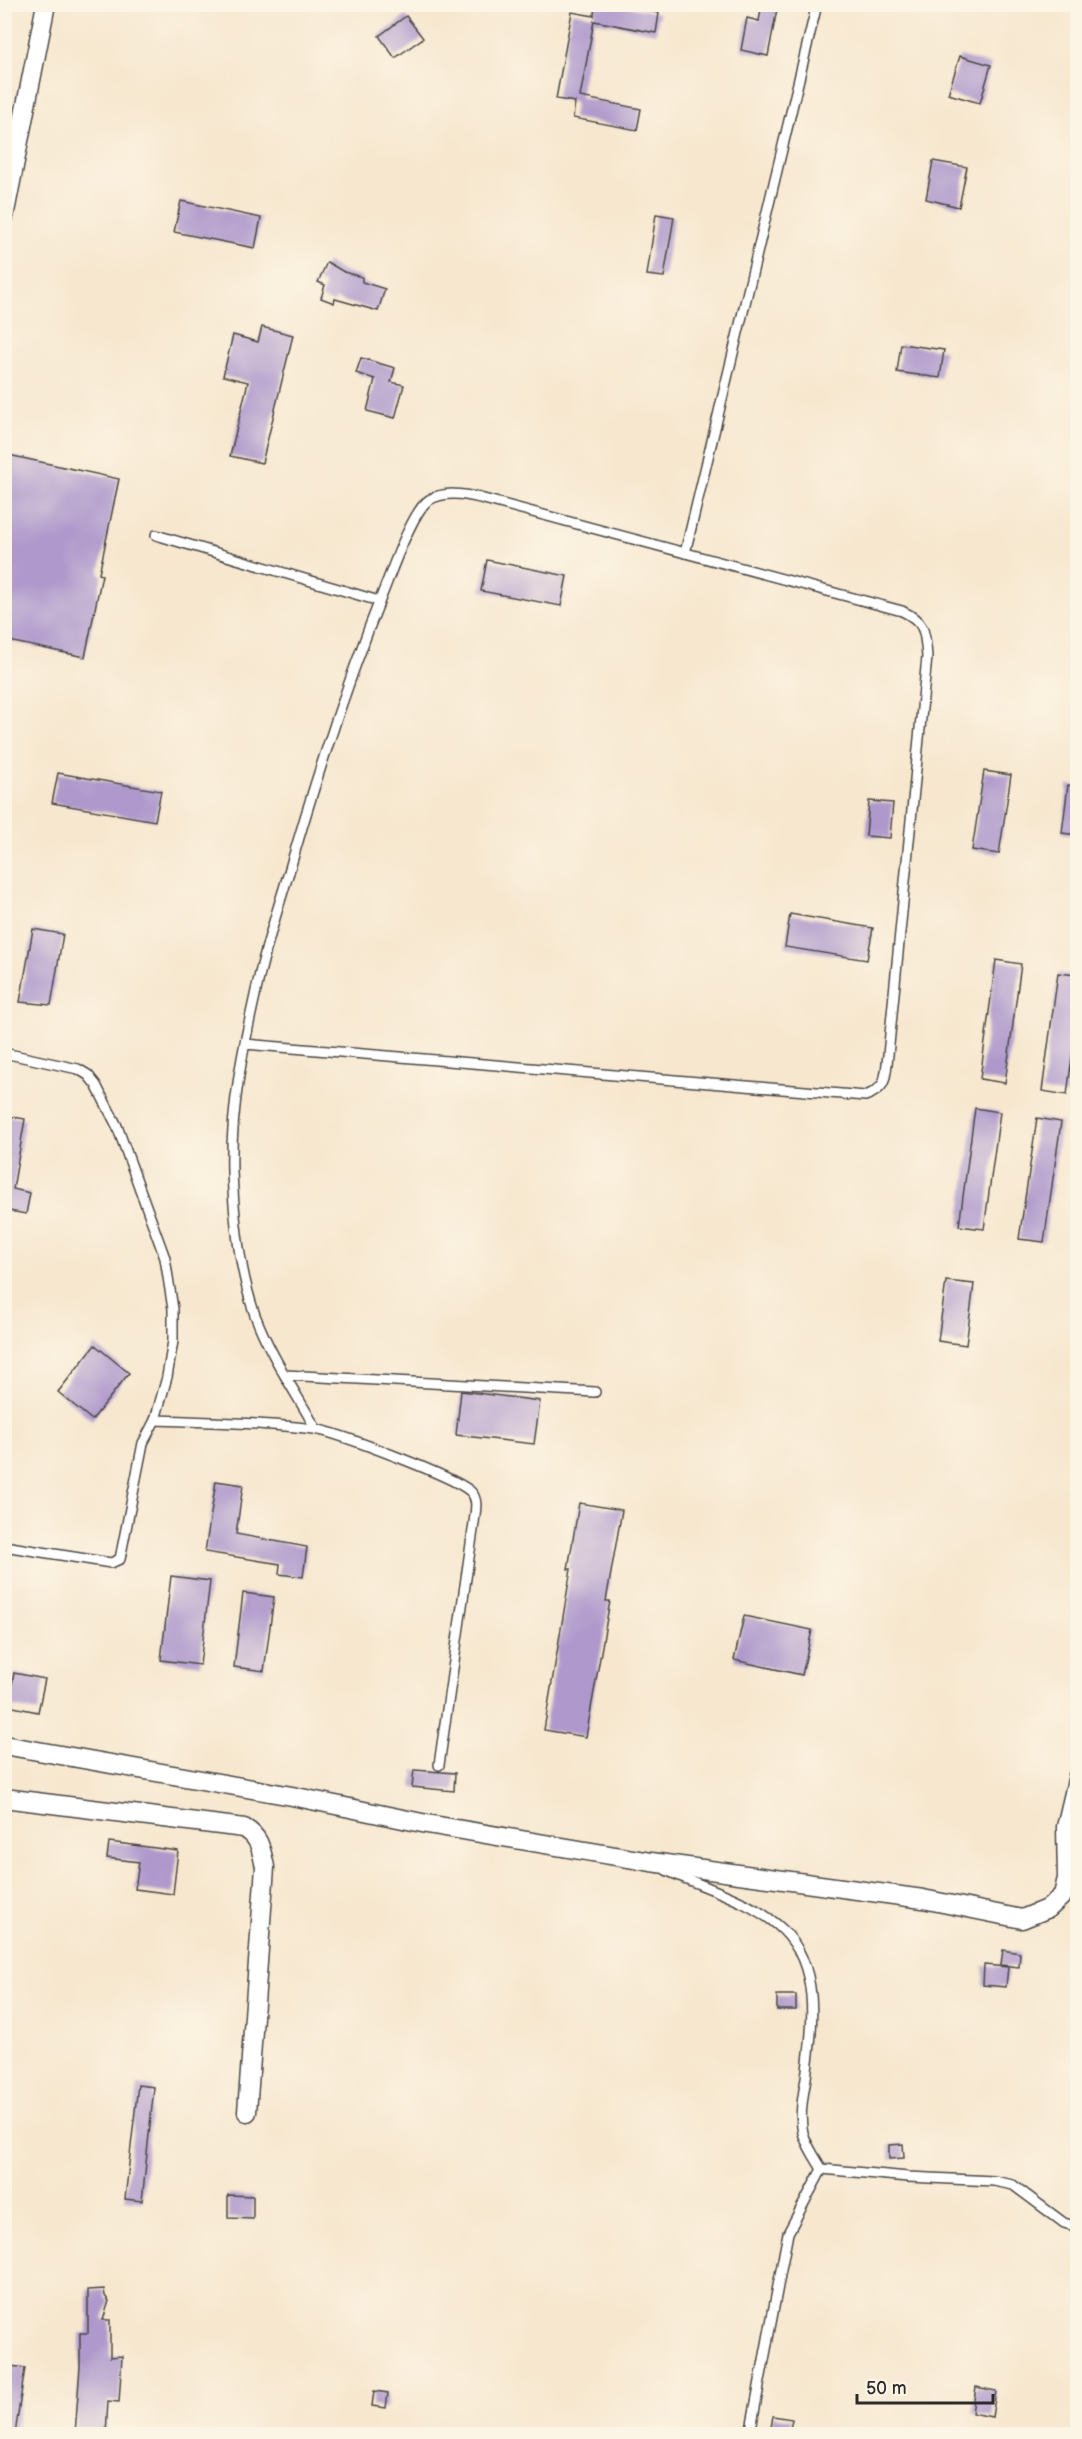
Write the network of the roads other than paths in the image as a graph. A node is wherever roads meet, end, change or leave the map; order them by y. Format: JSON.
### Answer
{"nodes":[{"id":1,"x":46,"y":4,"type":"edge"},
{"id":2,"x":817,"y":4,"type":"edge"},
{"id":3,"x":4,"y":217,"type":"edge"},
{"id":4,"x":156,"y":535,"type":"dead end"},
{"id":5,"x":684,"y":553,"type":"junction"},
{"id":6,"x":379,"y":601,"type":"junction"},
{"id":7,"x":245,"y":1044,"type":"junction"},
{"id":8,"x":4,"y":1053,"type":"edge"},
{"id":9,"x":285,"y":1375,"type":"junction"},
{"id":10,"x":595,"y":1392,"type":"dead end"},
{"id":11,"x":154,"y":1420,"type":"junction"},
{"id":12,"x":316,"y":1429,"type":"junction"},
{"id":13,"x":4,"y":1545,"type":"edge"},
{"id":14,"x":4,"y":1745,"type":"edge"},
{"id":15,"x":439,"y":1765,"type":"dead end"},
{"id":16,"x":1077,"y":1776,"type":"edge"},
{"id":17,"x":4,"y":1798,"type":"edge"},
{"id":18,"x":651,"y":1862,"type":"junction"},
{"id":19,"x":247,"y":2112,"type":"dead end"},
{"id":20,"x":822,"y":2169,"type":"junction"},
{"id":21,"x":1077,"y":2227,"type":"edge"},
{"id":22,"x":750,"y":2434,"type":"edge"}],
"edges":[{"from":1,"to":3,"type":"street"},
{"from":2,"to":5,"type":"lane"},
{"from":4,"to":6,"type":"lane"},
{"from":5,"to":6,"type":"lane"},
{"from":5,"to":7,"type":"lane"},
{"from":6,"to":7,"type":"lane"},
{"from":7,"to":9,"type":"lane"},
{"from":8,"to":11,"type":"lane"},
{"from":9,"to":10,"type":"lane"},
{"from":9,"to":12,"type":"lane"},
{"from":11,"to":12,"type":"lane"},
{"from":11,"to":13,"type":"lane"},
{"from":12,"to":15,"type":"lane"},
{"from":14,"to":18,"type":"street"},
{"from":16,"to":18,"type":"street"},
{"from":17,"to":19,"type":"street"},
{"from":18,"to":20,"type":"lane"},
{"from":20,"to":21,"type":"lane"},
{"from":20,"to":22,"type":"lane"}]}
